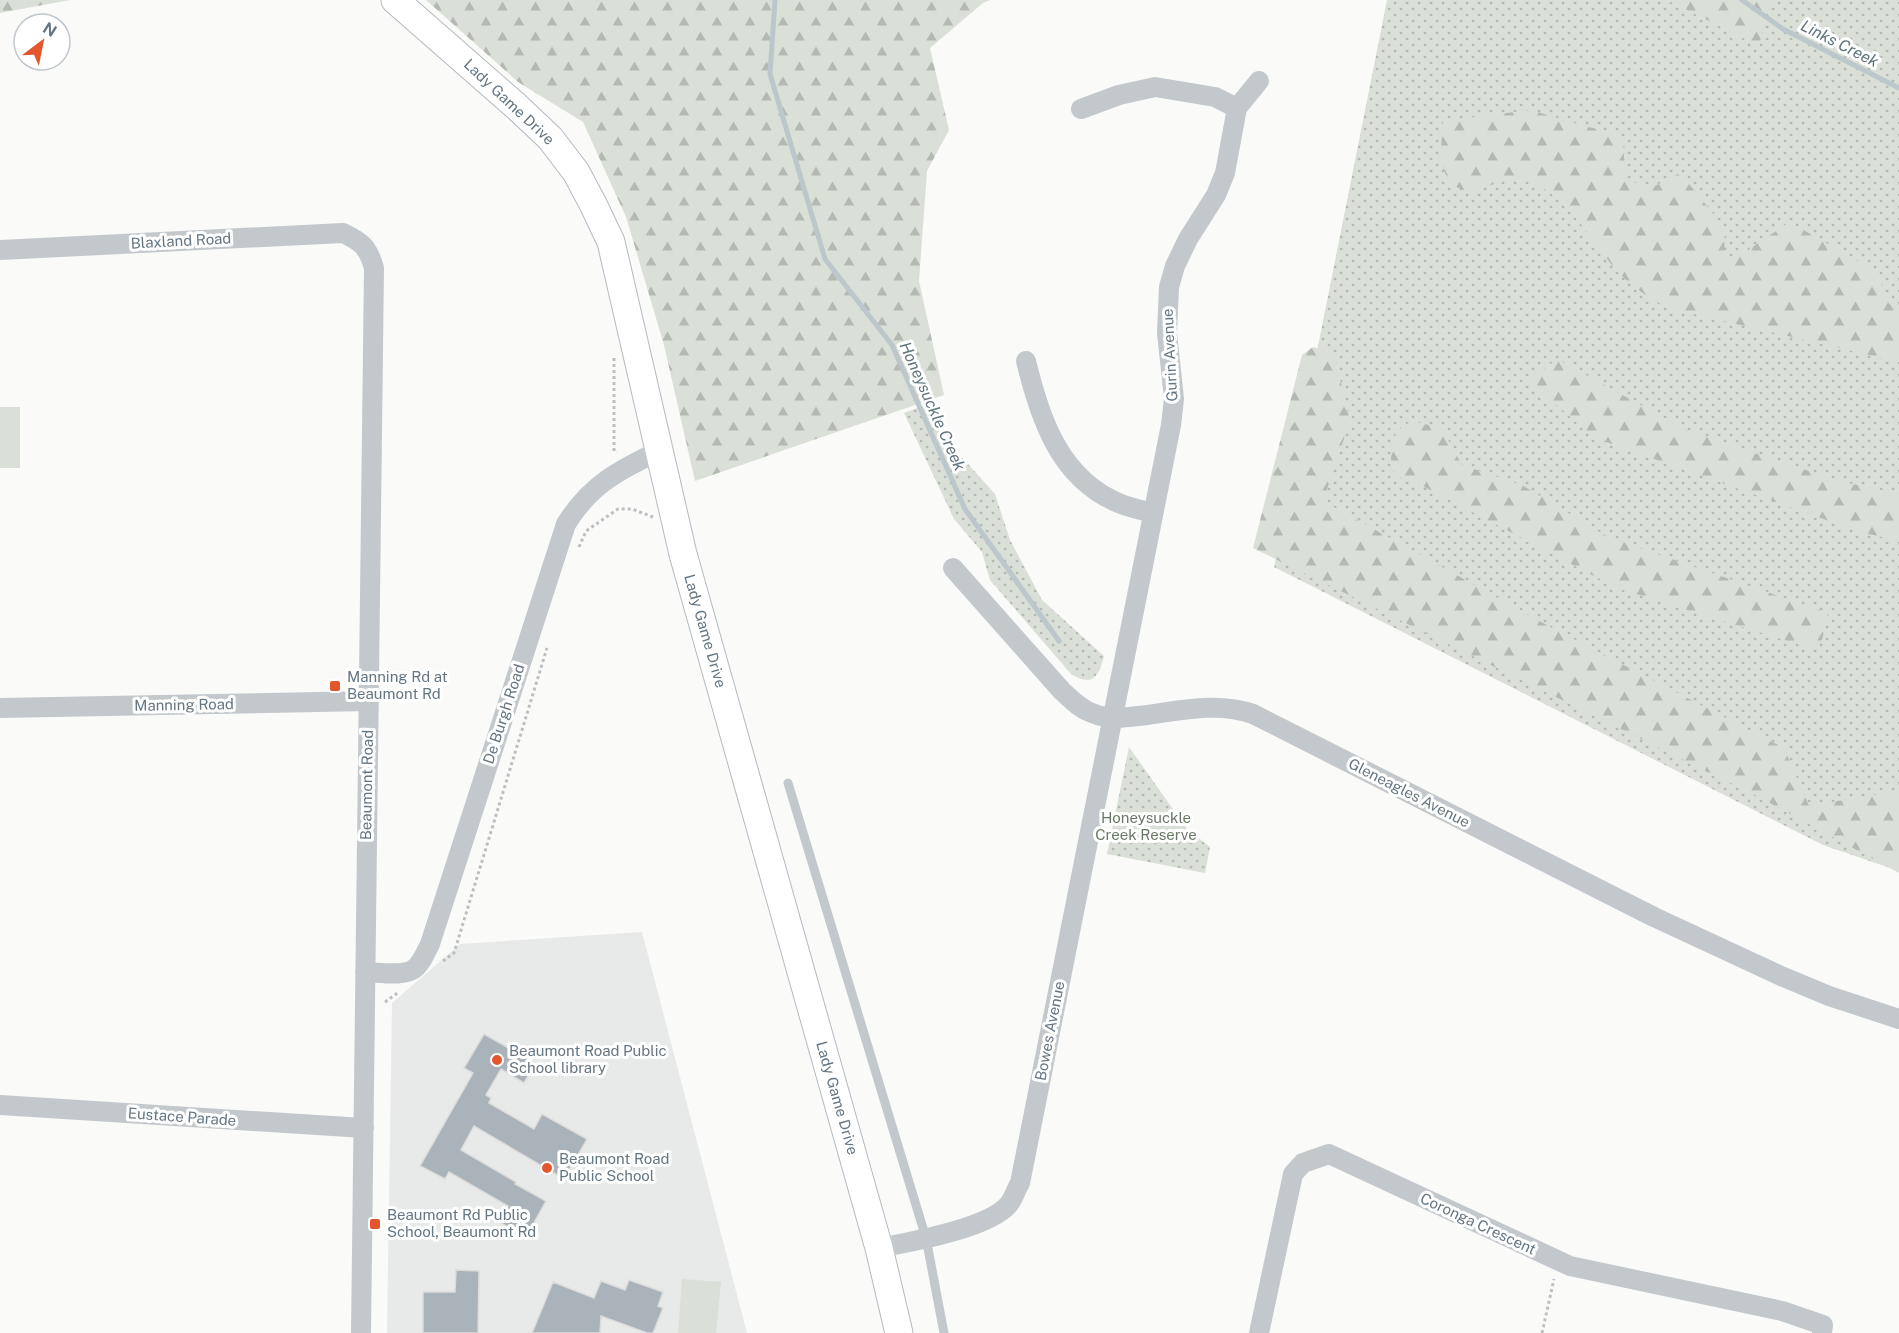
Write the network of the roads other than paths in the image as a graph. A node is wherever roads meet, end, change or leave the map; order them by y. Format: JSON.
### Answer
{"nodes":[{"id":1,"x":395,"y":0,"type":"edge"},
{"id":2,"x":1259,"y":81,"type":"dead end"},
{"id":3,"x":1237,"y":108,"type":"junction"},
{"id":4,"x":1081,"y":109,"type":"dead end"},
{"id":5,"x":359,"y":241,"type":"joint"},
{"id":6,"x":0,"y":250,"type":"edge"},
{"id":7,"x":1026,"y":361,"type":"dead end"},
{"id":8,"x":659,"y":451,"type":"junction"},
{"id":9,"x":1152,"y":513,"type":"junction"},
{"id":10,"x":953,"y":568,"type":"dead end"},
{"id":11,"x":368,"y":701,"type":"junction"},
{"id":12,"x":0,"y":708,"type":"edge"},
{"id":13,"x":1113,"y":719,"type":"junction"},
{"id":14,"x":788,"y":783,"type":"dead end"},
{"id":15,"x":365,"y":972,"type":"junction"},
{"id":16,"x":1899,"y":1019,"type":"edge"},
{"id":17,"x":0,"y":1105,"type":"edge"},
{"id":18,"x":364,"y":1128,"type":"junction"},
{"id":19,"x":926,"y":1238,"type":"junction"},
{"id":20,"x":879,"y":1248,"type":"junction"},
{"id":21,"x":361,"y":1333,"type":"edge"},
{"id":22,"x":898,"y":1333,"type":"edge"},
{"id":23,"x":944,"y":1333,"type":"edge"},
{"id":24,"x":1259,"y":1333,"type":"edge"},
{"id":25,"x":1822,"y":1333,"type":"edge"}],
"edges":[{"from":1,"to":8,"type":"main road","name":"Lady Game Drive"},
{"from":2,"to":3,"type":"street","name":"Gurin Avenue"},
{"from":3,"to":4,"type":"street"},
{"from":3,"to":9,"type":"street","name":"Gurin Avenue"},
{"from":5,"to":6,"type":"street","name":"Blaxland Road"},
{"from":5,"to":11,"type":"street","name":"Beaumont Road"},
{"from":7,"to":9,"type":"street"},
{"from":8,"to":15,"type":"street","name":"De Burgh Road"},
{"from":8,"to":20,"type":"main road","name":"Lady Game Drive"},
{"from":9,"to":13,"type":"street","name":"Gurin Avenue"},
{"from":10,"to":13,"type":"street","name":"Gleneagles Avenue"},
{"from":11,"to":12,"type":"street","name":"Manning Road"},
{"from":11,"to":15,"type":"street","name":"Beaumont Road"},
{"from":13,"to":16,"type":"street","name":"Gleneagles Avenue"},
{"from":13,"to":19,"type":"street","name":"Bowes Avenue"},
{"from":14,"to":19,"type":"lane"},
{"from":15,"to":18,"type":"street","name":"Beaumont Road"},
{"from":17,"to":18,"type":"street","name":"Eustace Parade"},
{"from":18,"to":21,"type":"street","name":"Beaumont Road"},
{"from":19,"to":20,"type":"street","name":"Bowes Avenue"},
{"from":19,"to":23,"type":"lane"},
{"from":20,"to":22,"type":"main road","name":"Lady Game Drive"},
{"from":24,"to":25,"type":"street","name":"Coronga Crescent"}]}
